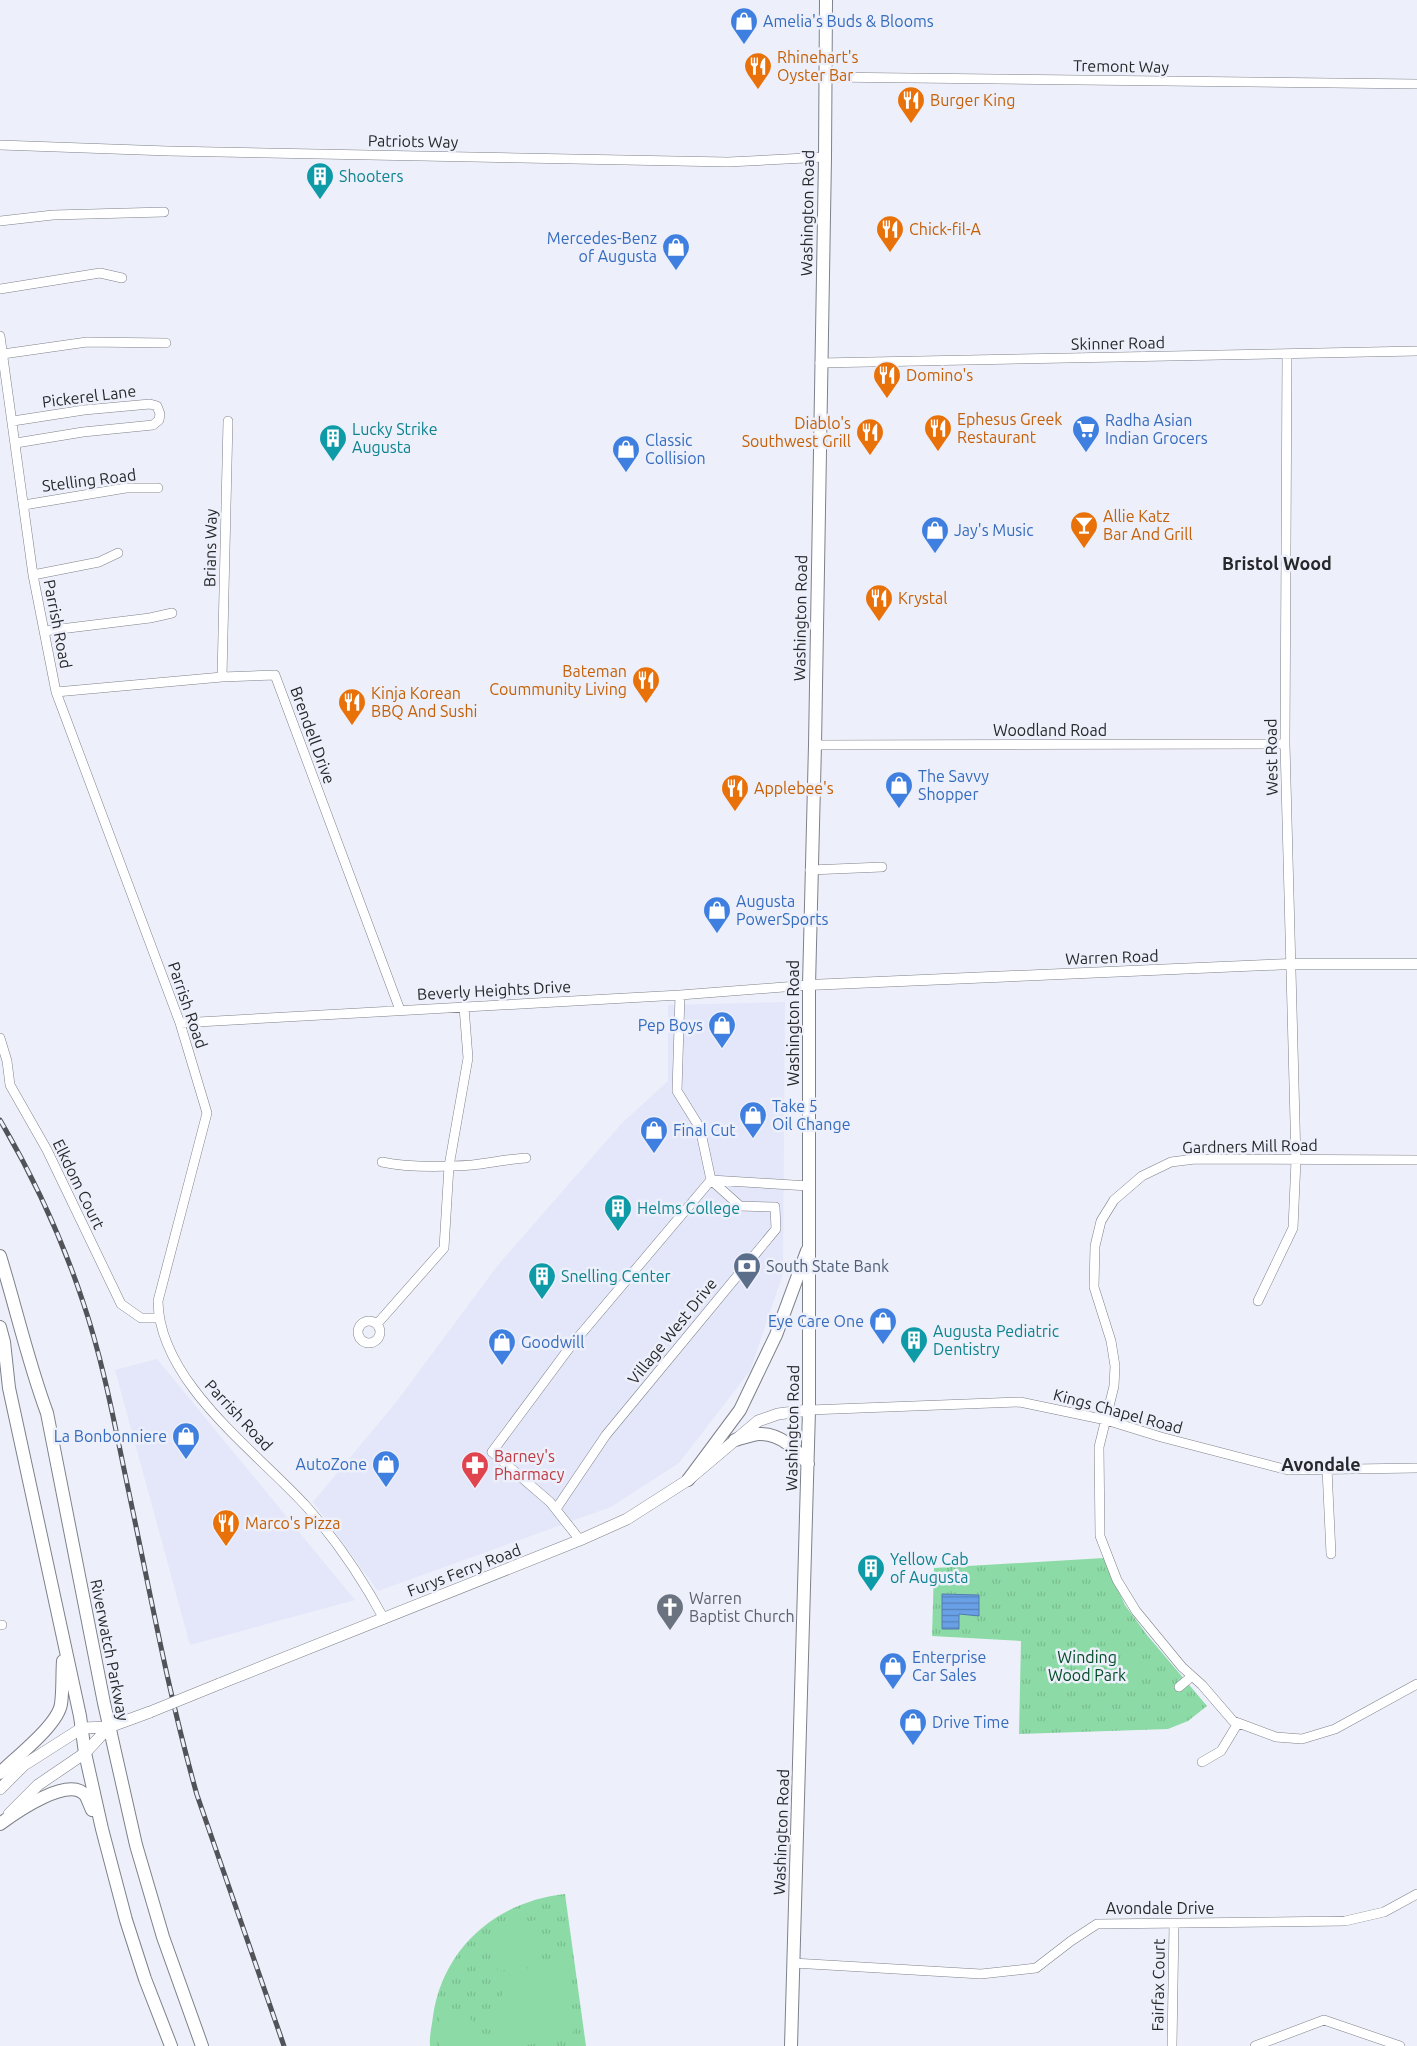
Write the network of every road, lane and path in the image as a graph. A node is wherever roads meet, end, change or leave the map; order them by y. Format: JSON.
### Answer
{"nodes":[{"id":1,"x":826,"y":0,"type":"edge"},
{"id":2,"x":824,"y":78,"type":"junction"},
{"id":3,"x":1417,"y":84,"type":"edge"},
{"id":4,"x":0,"y":145,"type":"edge"},
{"id":5,"x":825,"y":158,"type":"junction"},
{"id":6,"x":164,"y":212,"type":"dead end"},
{"id":7,"x":0,"y":221,"type":"edge"},
{"id":8,"x":122,"y":278,"type":"dead end"},
{"id":9,"x":0,"y":289,"type":"edge"},
{"id":10,"x":0,"y":336,"type":"edge"},
{"id":11,"x":166,"y":343,"type":"dead end"},
{"id":12,"x":1417,"y":351,"type":"edge"},
{"id":13,"x":3,"y":354,"type":"junction"},
{"id":14,"x":1287,"y":354,"type":"junction"},
{"id":15,"x":820,"y":363,"type":"junction"},
{"id":16,"x":12,"y":421,"type":"junction"},
{"id":17,"x":228,"y":421,"type":"dead end"},
{"id":18,"x":16,"y":443,"type":"junction"},
{"id":19,"x":158,"y":488,"type":"dead end"},
{"id":20,"x":24,"y":505,"type":"junction"},
{"id":21,"x":118,"y":553,"type":"dead end"},
{"id":22,"x":33,"y":575,"type":"junction"},
{"id":23,"x":172,"y":613,"type":"dead end"},
{"id":24,"x":44,"y":632,"type":"junction"},
{"id":25,"x":222,"y":677,"type":"junction"},
{"id":26,"x":56,"y":692,"type":"junction"},
{"id":27,"x":1285,"y":744,"type":"junction"},
{"id":28,"x":815,"y":745,"type":"junction"},
{"id":29,"x":882,"y":867,"type":"dead end"},
{"id":30,"x":810,"y":870,"type":"junction"},
{"id":31,"x":1290,"y":964,"type":"junction"},
{"id":32,"x":1417,"y":964,"type":"edge"},
{"id":33,"x":809,"y":985,"type":"junction"},
{"id":34,"x":680,"y":995,"type":"junction"},
{"id":35,"x":464,"y":1007,"type":"junction"},
{"id":36,"x":400,"y":1010,"type":"junction"},
{"id":37,"x":180,"y":1023,"type":"junction"},
{"id":38,"x":0,"y":1038,"type":"edge"},
{"id":39,"x":526,"y":1158,"type":"dead end"},
{"id":40,"x":1296,"y":1160,"type":"junction"},
{"id":41,"x":1417,"y":1160,"type":"edge"},
{"id":42,"x":382,"y":1162,"type":"dead end"},
{"id":43,"x":449,"y":1166,"type":"junction"},
{"id":44,"x":711,"y":1180,"type":"junction"},
{"id":45,"x":809,"y":1186,"type":"junction"},
{"id":46,"x":810,"y":1242,"type":"junction"},
{"id":47,"x":0,"y":1256,"type":"edge"},
{"id":48,"x":1258,"y":1301,"type":"dead end"},
{"id":49,"x":158,"y":1318,"type":"junction"},
{"id":50,"x":377,"y":1324,"type":"dead end"},
{"id":51,"x":0,"y":1327,"type":"edge"},
{"id":52,"x":810,"y":1410,"type":"junction"},
{"id":53,"x":1106,"y":1420,"type":"junction"},
{"id":54,"x":735,"y":1440,"type":"junction"},
{"id":55,"x":808,"y":1464,"type":"junction"},
{"id":56,"x":1417,"y":1468,"type":"edge"},
{"id":57,"x":1327,"y":1469,"type":"junction"},
{"id":58,"x":688,"y":1480,"type":"junction"},
{"id":59,"x":556,"y":1509,"type":"junction"},
{"id":60,"x":580,"y":1540,"type":"junction"},
{"id":61,"x":1331,"y":1554,"type":"dead end"},
{"id":62,"x":384,"y":1619,"type":"junction"},
{"id":63,"x":64,"y":1641,"type":"junction"},
{"id":64,"x":1192,"y":1676,"type":"junction"},
{"id":65,"x":1417,"y":1684,"type":"edge"},
{"id":66,"x":1179,"y":1687,"type":"dead end"},
{"id":67,"x":1238,"y":1723,"type":"junction"},
{"id":68,"x":109,"y":1727,"type":"junction"},
{"id":69,"x":82,"y":1728,"type":"junction"},
{"id":70,"x":85,"y":1753,"type":"junction"},
{"id":71,"x":1202,"y":1762,"type":"dead end"},
{"id":72,"x":0,"y":1773,"type":"edge"},
{"id":73,"x":0,"y":1789,"type":"edge"},
{"id":74,"x":0,"y":1823,"type":"edge"},
{"id":75,"x":102,"y":1829,"type":"junction"},
{"id":76,"x":1417,"y":1894,"type":"edge"},
{"id":77,"x":1174,"y":1924,"type":"junction"},
{"id":78,"x":793,"y":1963,"type":"junction"},
{"id":79,"x":171,"y":2046,"type":"edge"},
{"id":80,"x":202,"y":2046,"type":"edge"},
{"id":81,"x":791,"y":2046,"type":"edge"},
{"id":82,"x":1172,"y":2046,"type":"edge"},
{"id":83,"x":1256,"y":2046,"type":"edge"},
{"id":84,"x":1400,"y":2046,"type":"edge"}],
"edges":[{"from":1,"to":2,"type":"main road","name":"Washington Road"},
{"from":2,"to":3,"type":"street","name":"Tremont Way"},
{"from":2,"to":5,"type":"main road","name":"Washington Road"},
{"from":4,"to":5,"type":"street","name":"Patriots Way"},
{"from":5,"to":15,"type":"main road","name":"Washington Road"},
{"from":6,"to":7,"type":"street"},
{"from":8,"to":9,"type":"street"},
{"from":10,"to":13,"type":"street","name":"Parrish Road"},
{"from":11,"to":13,"type":"street"},
{"from":12,"to":14,"type":"street","name":"Skinner Road"},
{"from":13,"to":16,"type":"street","name":"Parrish Road"},
{"from":14,"to":15,"type":"street","name":"Skinner Road"},
{"from":14,"to":27,"type":"street","name":"West Road"},
{"from":15,"to":28,"type":"main road","name":"Washington Road"},
{"from":16,"to":18,"type":"street","name":"Parrish Road"},
{"from":16,"to":18,"type":"street","name":"Pickerel Lane"},
{"from":17,"to":25,"type":"street","name":"Brians Way"},
{"from":18,"to":20,"type":"street","name":"Parrish Road"},
{"from":19,"to":20,"type":"street","name":"Stelling Road"},
{"from":20,"to":22,"type":"street","name":"Parrish Road"},
{"from":21,"to":22,"type":"street"},
{"from":22,"to":24,"type":"street","name":"Parrish Road"},
{"from":23,"to":24,"type":"street"},
{"from":24,"to":26,"type":"street","name":"Parrish Road"},
{"from":25,"to":26,"type":"street","name":"Brendell Drive"},
{"from":25,"to":36,"type":"street","name":"Brendell Drive"},
{"from":26,"to":37,"type":"street","name":"Parrish Road"},
{"from":27,"to":28,"type":"street","name":"Woodland Road"},
{"from":27,"to":31,"type":"street","name":"West Road"},
{"from":28,"to":30,"type":"main road","name":"Washington Road"},
{"from":29,"to":30,"type":"street"},
{"from":30,"to":33,"type":"main road","name":"Washington Road"},
{"from":31,"to":32,"type":"street","name":"Warren Road"},
{"from":31,"to":33,"type":"street","name":"Warren Road"},
{"from":31,"to":40,"type":"street","name":"West Road"},
{"from":33,"to":34,"type":"street","name":"Beverly Heights Drive"},
{"from":33,"to":45,"type":"main road","name":"Washington Road"},
{"from":34,"to":35,"type":"street","name":"Beverly Heights Drive"},
{"from":34,"to":44,"type":"street"},
{"from":35,"to":36,"type":"street","name":"Beverly Heights Drive"},
{"from":35,"to":43,"type":"street"},
{"from":36,"to":37,"type":"street","name":"Beverly Heights Drive"},
{"from":37,"to":49,"type":"street","name":"Parrish Road"},
{"from":38,"to":49,"type":"street","name":"Elkdom Court"},
{"from":39,"to":43,"type":"street"},
{"from":40,"to":41,"type":"street","name":"Gardners Mill Road"},
{"from":40,"to":48,"type":"street","name":"West Road"},
{"from":40,"to":53,"type":"street","name":"Gardners Mill Road"},
{"from":42,"to":43,"type":"street"},
{"from":43,"to":50,"type":"street"},
{"from":44,"to":45,"type":"street"},
{"from":44,"to":59,"type":"street"},
{"from":44,"to":59,"type":"street","name":"Village West Drive"},
{"from":45,"to":46,"type":"main road","name":"Washington Road"},
{"from":46,"to":52,"type":"main road","name":"Washington Road"},
{"from":46,"to":58,"type":"main road"},
{"from":47,"to":68,"type":"main road","name":"Riverwatch Parkway"},
{"from":49,"to":62,"type":"street","name":"Parrish Road"},
{"from":51,"to":63,"type":"main road"},
{"from":52,"to":53,"type":"street","name":"Kings Chapel Road"},
{"from":52,"to":54,"type":"main road","name":"Furys Ferry Road"},
{"from":52,"to":55,"type":"main road","name":"Washington Road"},
{"from":53,"to":57,"type":"street","name":"Kings Chapel Road"},
{"from":53,"to":64,"type":"street","name":"Gardners Mill Road"},
{"from":54,"to":55,"type":"main road"},
{"from":54,"to":58,"type":"main road","name":"Furys Ferry Road"},
{"from":55,"to":78,"type":"main road","name":"Washington Road"},
{"from":56,"to":57,"type":"street","name":"Kings Chapel Road"},
{"from":57,"to":61,"type":"street"},
{"from":58,"to":60,"type":"main road","name":"Furys Ferry Road"},
{"from":59,"to":60,"type":"street"},
{"from":60,"to":62,"type":"main road","name":"Furys Ferry Road"},
{"from":62,"to":68,"type":"main road","name":"Furys Ferry Road","bridge":true},
{"from":63,"to":69,"type":"main road"},
{"from":63,"to":72,"type":"main road"},
{"from":64,"to":66,"type":"street"},
{"from":64,"to":67,"type":"street","name":"Gardners Mill Road"},
{"from":65,"to":67,"type":"street"},
{"from":67,"to":71,"type":"street"},
{"from":68,"to":69,"type":"main road","name":"Furys Ferry Road"},
{"from":68,"to":70,"type":"main road","name":"Furys Ferry Road"},
{"from":68,"to":80,"type":"main road","name":"Riverwatch Parkway"},
{"from":69,"to":70,"type":"main road"},
{"from":69,"to":73,"type":"main road"},
{"from":70,"to":74,"type":"main road","name":"Furys Ferry Road"},
{"from":70,"to":75,"type":"main road"},
{"from":74,"to":75,"type":"main road"},
{"from":75,"to":79,"type":"main road"},
{"from":76,"to":77,"type":"street","name":"Avondale Drive"},
{"from":77,"to":78,"type":"street","name":"Avondale Drive"},
{"from":77,"to":82,"type":"street","name":"Fairfax Court"},
{"from":78,"to":81,"type":"main road","name":"Washington Road"},
{"from":83,"to":84,"type":"street"}]}
